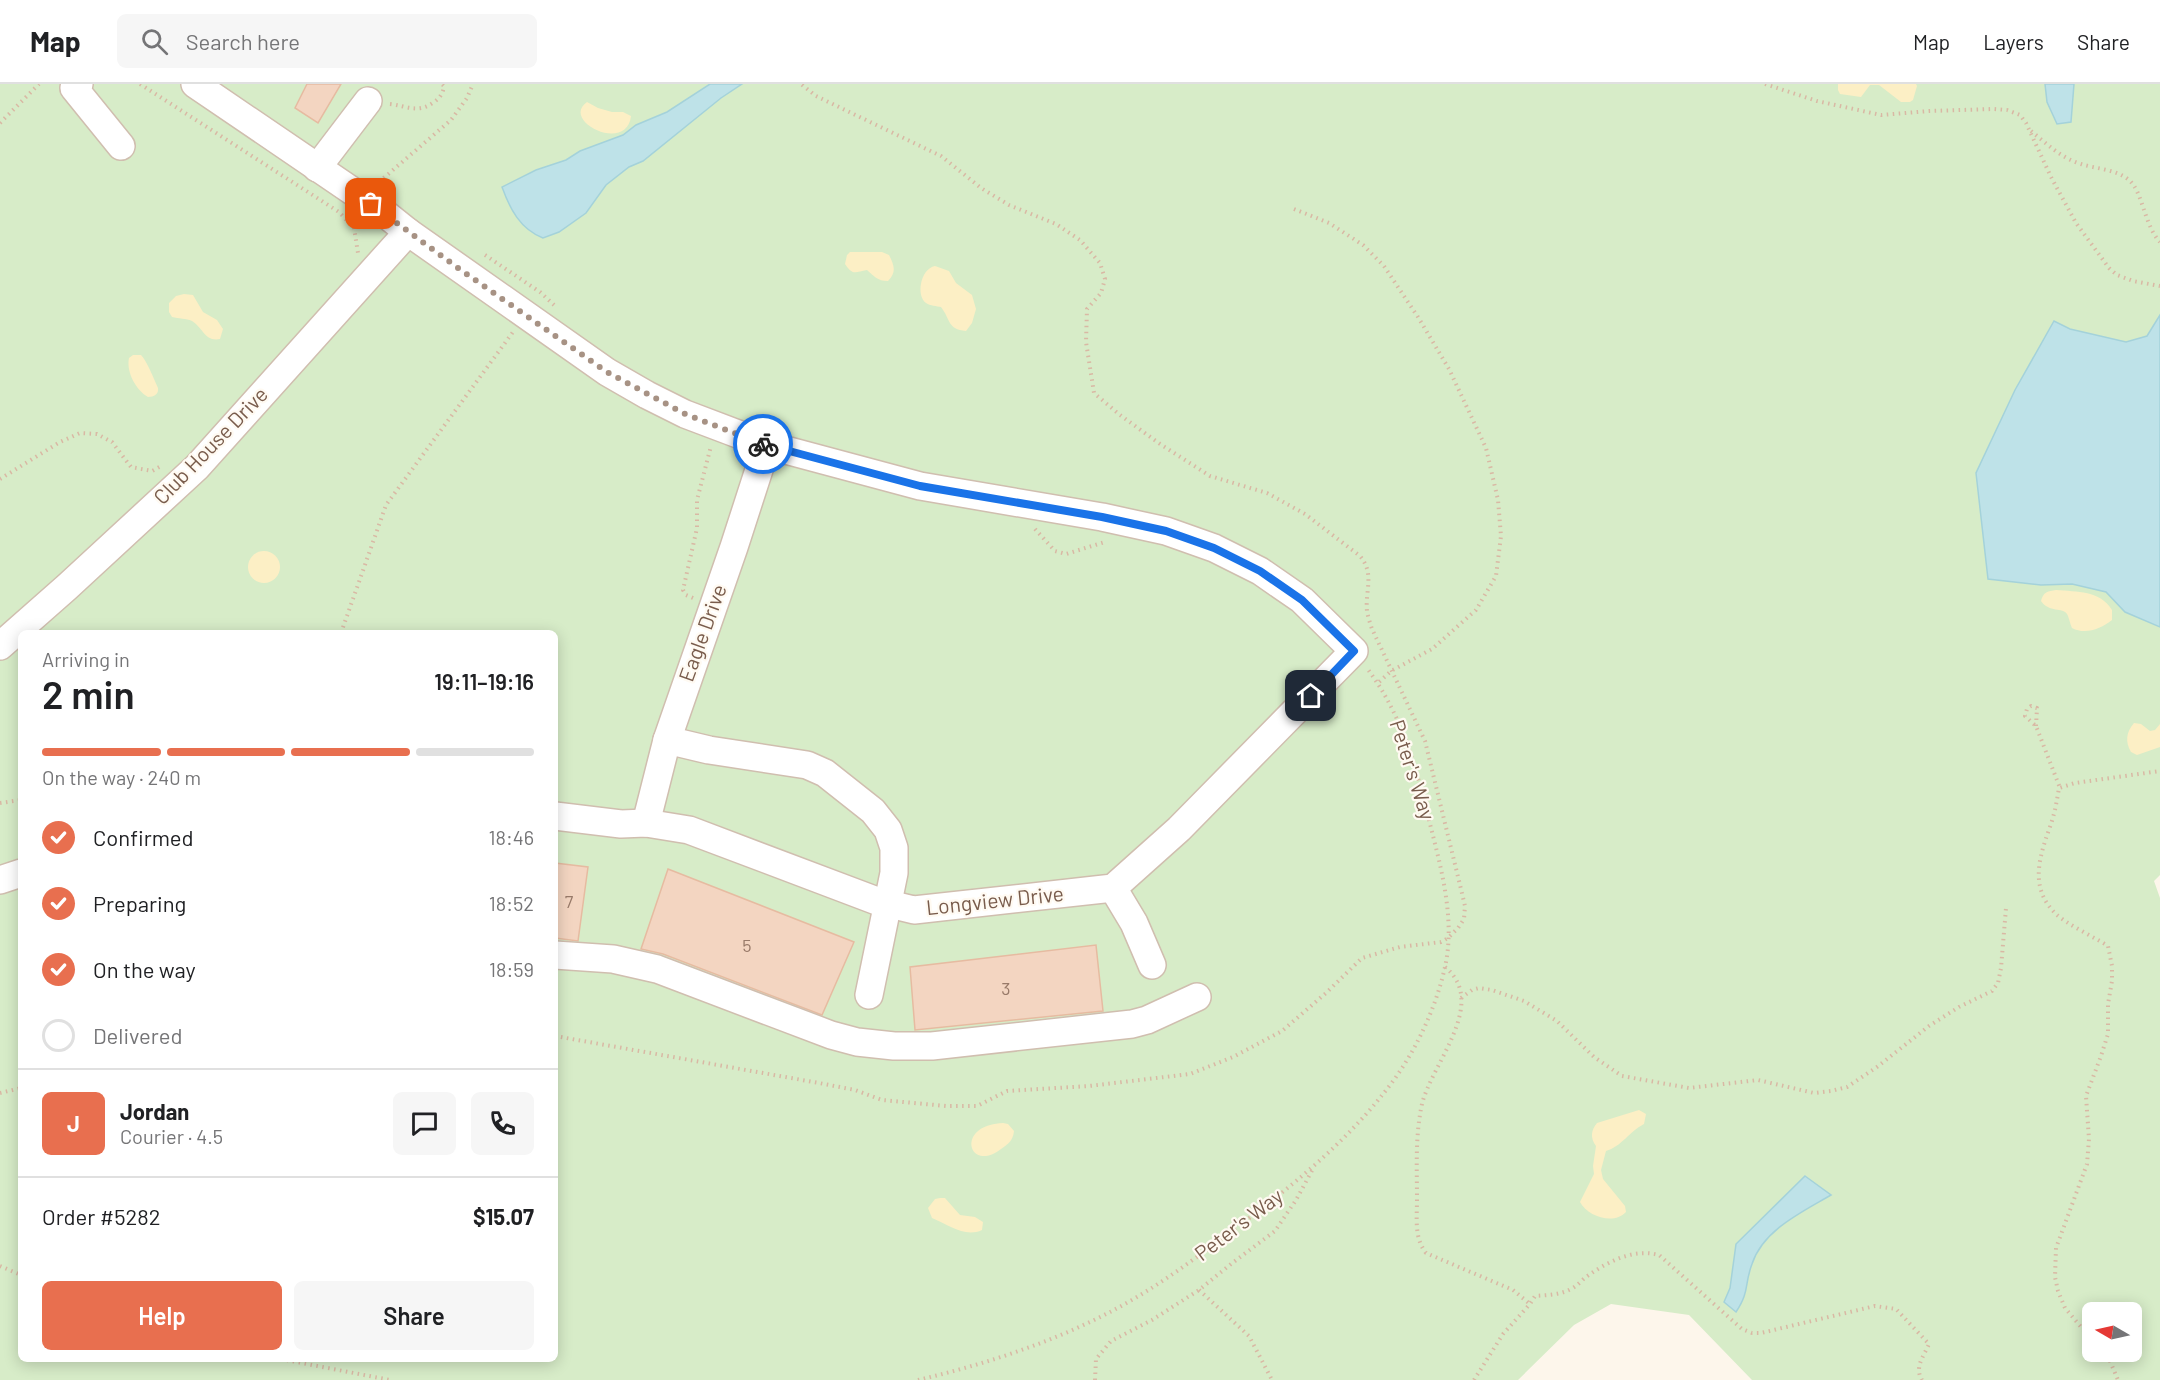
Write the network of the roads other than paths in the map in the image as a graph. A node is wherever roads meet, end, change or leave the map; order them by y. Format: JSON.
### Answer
{"nodes":[{"id":1,"x":79,"y":84,"type":"edge"},
{"id":2,"x":195,"y":84,"type":"edge"},
{"id":3,"x":368,"y":101,"type":"road end"},
{"id":4,"x":121,"y":146,"type":"dead end"},
{"id":5,"x":317,"y":168,"type":"junction"},
{"id":6,"x":408,"y":232,"type":"junction"},
{"id":7,"x":767,"y":445,"type":"junction"},
{"id":8,"x":18,"y":630,"type":"edge"},
{"id":9,"x":18,"y":630,"type":"edge"},
{"id":10,"x":0,"y":646,"type":"edge"},
{"id":11,"x":667,"y":740,"type":"junction"},
{"id":12,"x":558,"y":816,"type":"edge"},
{"id":13,"x":646,"y":823,"type":"junction"},
{"id":14,"x":18,"y":874,"type":"edge"},
{"id":15,"x":0,"y":880,"type":"edge"},
{"id":16,"x":1113,"y":888,"type":"junction"},
{"id":17,"x":888,"y":904,"type":"junction"},
{"id":18,"x":558,"y":955,"type":"edge"},
{"id":19,"x":1152,"y":965,"type":"dead end"},
{"id":20,"x":869,"y":995,"type":"dead end"},
{"id":21,"x":1197,"y":997,"type":"dead end"}],
"edges":[{"from":1,"to":4,"type":"street"},
{"from":2,"to":5,"type":"street"},
{"from":3,"to":5,"type":"street"},
{"from":5,"to":6,"type":"street"},
{"from":6,"to":7,"type":"street"},
{"from":6,"to":8,"type":"street","name":"Club House Drive"},
{"from":7,"to":11,"type":"street","name":"Eagle Drive"},
{"from":7,"to":16,"type":"street"},
{"from":9,"to":10,"type":"street","name":"Club House Drive"},
{"from":11,"to":13,"type":"street","name":"Eagle Drive"},
{"from":11,"to":17,"type":"street"},
{"from":12,"to":13,"type":"street","name":"Longview Drive"},
{"from":13,"to":17,"type":"street","name":"Longview Drive"},
{"from":14,"to":15,"type":"street"},
{"from":16,"to":17,"type":"street","name":"Longview Drive"},
{"from":16,"to":19,"type":"street"},
{"from":17,"to":20,"type":"street"},
{"from":18,"to":21,"type":"street"}]}
